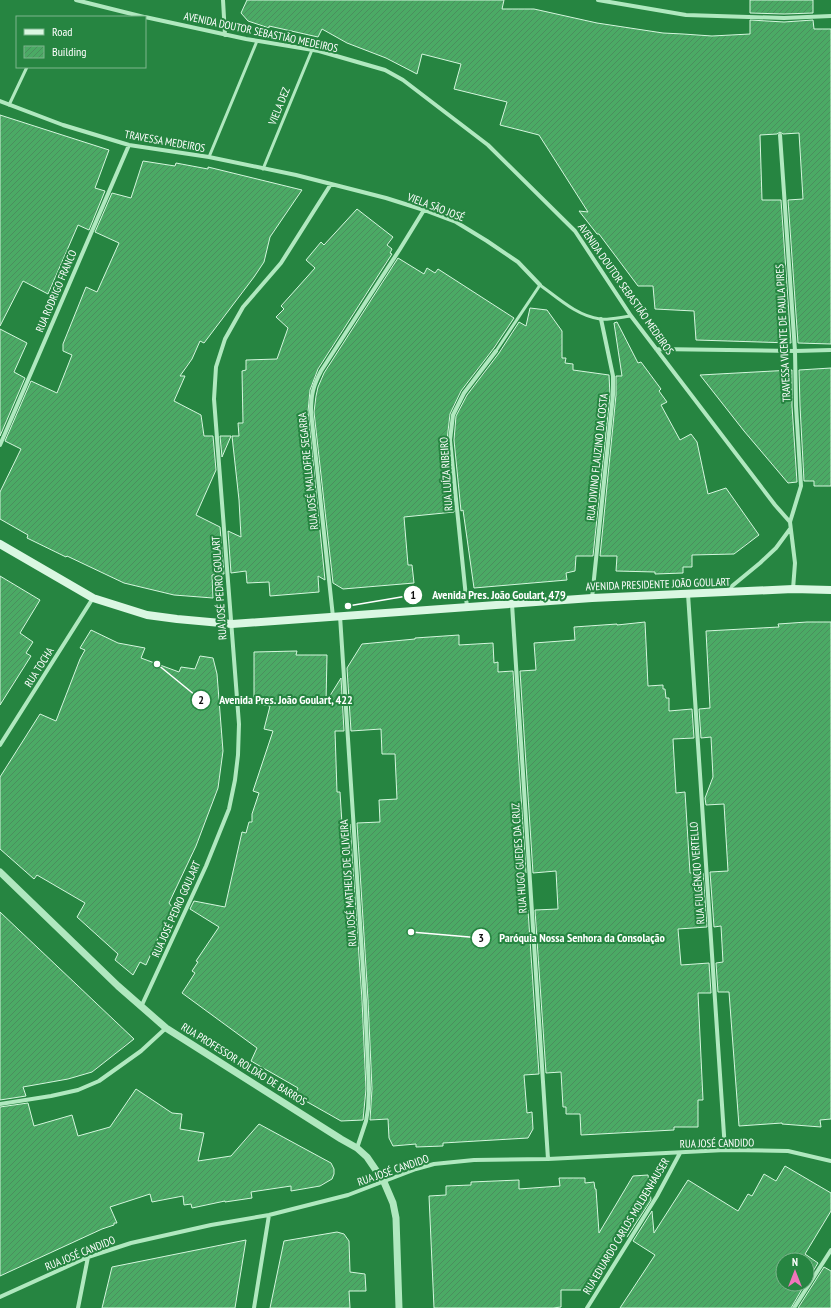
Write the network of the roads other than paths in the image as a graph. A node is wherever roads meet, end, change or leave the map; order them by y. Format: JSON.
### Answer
{"nodes":[{"id":1,"x":76,"y":0,"type":"edge"},
{"id":2,"x":223,"y":0,"type":"edge"},
{"id":3,"x":598,"y":0,"type":"edge"},
{"id":4,"x":141,"y":16,"type":"edge"},
{"id":5,"x":831,"y":16,"type":"edge"},
{"id":6,"x":146,"y":17,"type":"edge"},
{"id":7,"x":225,"y":35,"type":"junction"},
{"id":8,"x":257,"y":41,"type":"junction"},
{"id":9,"x":312,"y":50,"type":"junction"},
{"id":10,"x":27,"y":68,"type":"edge"},
{"id":11,"x":0,"y":101,"type":"edge"},
{"id":12,"x":9,"y":105,"type":"junction"},
{"id":13,"x":780,"y":135,"type":"dead end"},
{"id":14,"x":129,"y":145,"type":"junction"},
{"id":15,"x":209,"y":158,"type":"junction"},
{"id":16,"x":263,"y":170,"type":"junction"},
{"id":17,"x":331,"y":184,"type":"junction"},
{"id":18,"x":424,"y":210,"type":"junction"},
{"id":19,"x":540,"y":285,"type":"junction"},
{"id":20,"x":631,"y":316,"type":"junction"},
{"id":21,"x":601,"y":319,"type":"junction"},
{"id":22,"x":656,"y":349,"type":"junction"},
{"id":23,"x":831,"y":350,"type":"edge"},
{"id":24,"x":496,"y":351,"type":"joint"},
{"id":25,"x":795,"y":351,"type":"junction"},
{"id":26,"x":0,"y":445,"type":"edge"},
{"id":27,"x":790,"y":522,"type":"junction"},
{"id":28,"x":790,"y":529,"type":"junction"},
{"id":29,"x":0,"y":544,"type":"edge"},
{"id":30,"x":793,"y":589,"type":"junction"},
{"id":31,"x":831,"y":590,"type":"edge"},
{"id":32,"x":724,"y":592,"type":"junction"},
{"id":33,"x":688,"y":594,"type":"junction"},
{"id":34,"x":92,"y":598,"type":"junction"},
{"id":35,"x":592,"y":598,"type":"junction"},
{"id":36,"x":512,"y":604,"type":"junction"},
{"id":37,"x":467,"y":607,"type":"junction"},
{"id":38,"x":336,"y":617,"type":"junction"},
{"id":39,"x":232,"y":624,"type":"junction"},
{"id":40,"x":0,"y":745,"type":"edge"},
{"id":41,"x":0,"y":872,"type":"edge"},
{"id":42,"x":141,"y":1007,"type":"junction"},
{"id":43,"x":166,"y":1028,"type":"junction"},
{"id":44,"x":0,"y":1104,"type":"edge"},
{"id":45,"x":357,"y":1148,"type":"junction"},
{"id":46,"x":725,"y":1150,"type":"junction"},
{"id":47,"x":680,"y":1153,"type":"junction"},
{"id":48,"x":548,"y":1159,"type":"junction"},
{"id":49,"x":831,"y":1161,"type":"edge"},
{"id":50,"x":384,"y":1182,"type":"junction"},
{"id":51,"x":269,"y":1215,"type":"junction"},
{"id":52,"x":831,"y":1250,"type":"edge"},
{"id":53,"x":88,"y":1257,"type":"junction"},
{"id":54,"x":0,"y":1297,"type":"edge"},
{"id":55,"x":78,"y":1308,"type":"edge"},
{"id":56,"x":254,"y":1308,"type":"edge"},
{"id":57,"x":399,"y":1308,"type":"edge"},
{"id":58,"x":587,"y":1308,"type":"edge"},
{"id":59,"x":794,"y":1308,"type":"edge"}],
"edges":[{"from":1,"to":4,"type":"street","name":"AVENIDA DOUTOR SEBASTIÃO MEDEIROS"},
{"from":2,"to":7,"type":"street"},
{"from":3,"to":5,"type":"street"},
{"from":6,"to":7,"type":"street","name":"AVENIDA DOUTOR SEBASTIÃO MEDEIROS"},
{"from":7,"to":8,"type":"street","name":"AVENIDA DOUTOR SEBASTIÃO MEDEIROS"},
{"from":8,"to":9,"type":"street","name":"AVENIDA DOUTOR SEBASTIÃO MEDEIROS"},
{"from":8,"to":15,"type":"lane"},
{"from":9,"to":16,"type":"lane","name":"VIELA DEZ"},
{"from":9,"to":20,"type":"street","name":"AVENIDA DOUTOR SEBASTIÃO MEDEIROS"},
{"from":10,"to":12,"type":"lane"},
{"from":11,"to":12,"type":"street","name":"TRAVESSA MEDEIROS"},
{"from":12,"to":14,"type":"street","name":"TRAVESSA MEDEIROS"},
{"from":13,"to":25,"type":"street","name":"TRAVESSA VICENTE DE PAULA PIRES"},
{"from":14,"to":15,"type":"street","name":"TRAVESSA MEDEIROS"},
{"from":14,"to":26,"type":"street","name":"RUA RODRIGO FRANCO"},
{"from":15,"to":16,"type":"street","name":"TRAVESSA MEDEIROS"},
{"from":16,"to":17,"type":"street","name":"TRAVESSA MEDEIROS"},
{"from":17,"to":18,"type":"street","name":"VIELA SÃO JOSÉ"},
{"from":17,"to":39,"type":"street","name":"RUA JOSÉ PEDRO GOULART"},
{"from":18,"to":19,"type":"street","name":"VIELA SÃO JOSÉ"},
{"from":18,"to":38,"type":"street","name":"RUA JOSÉ MALLOFRE SEGARRA"},
{"from":19,"to":21,"type":"lane"},
{"from":19,"to":24,"type":"lane"},
{"from":20,"to":21,"type":"lane"},
{"from":20,"to":22,"type":"street","name":"AVENIDA DOUTOR SEBASTIÃO MEDEIROS"},
{"from":21,"to":35,"type":"street","name":"RUA DIVINO FLAUZINO DA COSTA"},
{"from":22,"to":25,"type":"street"},
{"from":22,"to":27,"type":"street","name":"AVENIDA DOUTOR SEBASTIÃO MEDEIROS"},
{"from":23,"to":25,"type":"street"},
{"from":24,"to":37,"type":"street","name":"RUA LUÍZA RIBEIRO"},
{"from":25,"to":27,"type":"street","name":"TRAVESSA VICENTE DE PAULA PIRES"},
{"from":27,"to":28,"type":"street","name":"TRAVESSA VICENTE DE PAULA PIRES"},
{"from":28,"to":30,"type":"street","name":"TRAVESSA VICENTE DE PAULA PIRES"},
{"from":28,"to":32,"type":"street"},
{"from":29,"to":34,"type":"main road","name":"AVENIDA PRESIDENTE JOÃO GOULART"},
{"from":30,"to":31,"type":"main road","name":"AVENIDA PRESIDENTE JOÃO GOULART"},
{"from":30,"to":32,"type":"main road","name":"AVENIDA PRESIDENTE JOÃO GOULART"},
{"from":32,"to":33,"type":"main road","name":"AVENIDA PRESIDENTE JOÃO GOULART"},
{"from":33,"to":35,"type":"main road","name":"AVENIDA PRESIDENTE JOÃO GOULART"},
{"from":33,"to":46,"type":"street","name":"RUA FULGÊNCIO VERTELLO"},
{"from":34,"to":39,"type":"main road","name":"AVENIDA PRESIDENTE JOÃO GOULART"},
{"from":34,"to":40,"type":"street","name":"RUA TOCHA"},
{"from":35,"to":36,"type":"main road","name":"AVENIDA PRESIDENTE JOÃO GOULART"},
{"from":36,"to":37,"type":"main road","name":"AVENIDA PRESIDENTE JOÃO GOULART"},
{"from":36,"to":48,"type":"street","name":"RUA HUGO GUEDES DA CRUZ"},
{"from":37,"to":38,"type":"main road","name":"AVENIDA PRESIDENTE JOÃO GOULART"},
{"from":38,"to":39,"type":"main road","name":"AVENIDA PRESIDENTE JOÃO GOULART"},
{"from":38,"to":45,"type":"street","name":"RUA JOSÉ MATHEUS DE OLIVEIRA"},
{"from":39,"to":42,"type":"street","name":"RUA JOSÉ PEDRO GOULART"},
{"from":41,"to":42,"type":"street","name":"RUA PROFESSOR ROLDÃO DE BARROS"},
{"from":42,"to":43,"type":"street","name":"RUA PROFESSOR ROLDÃO DE BARROS"},
{"from":43,"to":44,"type":"street"},
{"from":43,"to":45,"type":"street","name":"RUA PROFESSOR ROLDÃO DE BARROS"},
{"from":45,"to":50,"type":"street","name":"RUA PROFESSOR ROLDÃO DE BARROS"},
{"from":46,"to":47,"type":"street","name":"RUA JOSÉ CANDIDO"},
{"from":46,"to":49,"type":"street","name":"RUA JOSÉ CANDIDO"},
{"from":47,"to":48,"type":"street","name":"RUA JOSÉ CANDIDO"},
{"from":47,"to":58,"type":"street","name":"RUA EDUARDO CARLOS MOLDENHAUSER"},
{"from":48,"to":50,"type":"street","name":"RUA JOSÉ CANDIDO"},
{"from":50,"to":51,"type":"street","name":"RUA JOSÉ CANDIDO"},
{"from":50,"to":57,"type":"street","name":"RUA PROFESSOR ROLDÃO DE BARROS"},
{"from":51,"to":53,"type":"street","name":"RUA JOSÉ CANDIDO"},
{"from":51,"to":56,"type":"street"},
{"from":52,"to":59,"type":"street"},
{"from":53,"to":54,"type":"street","name":"RUA JOSÉ CANDIDO"},
{"from":53,"to":55,"type":"street"}]}
